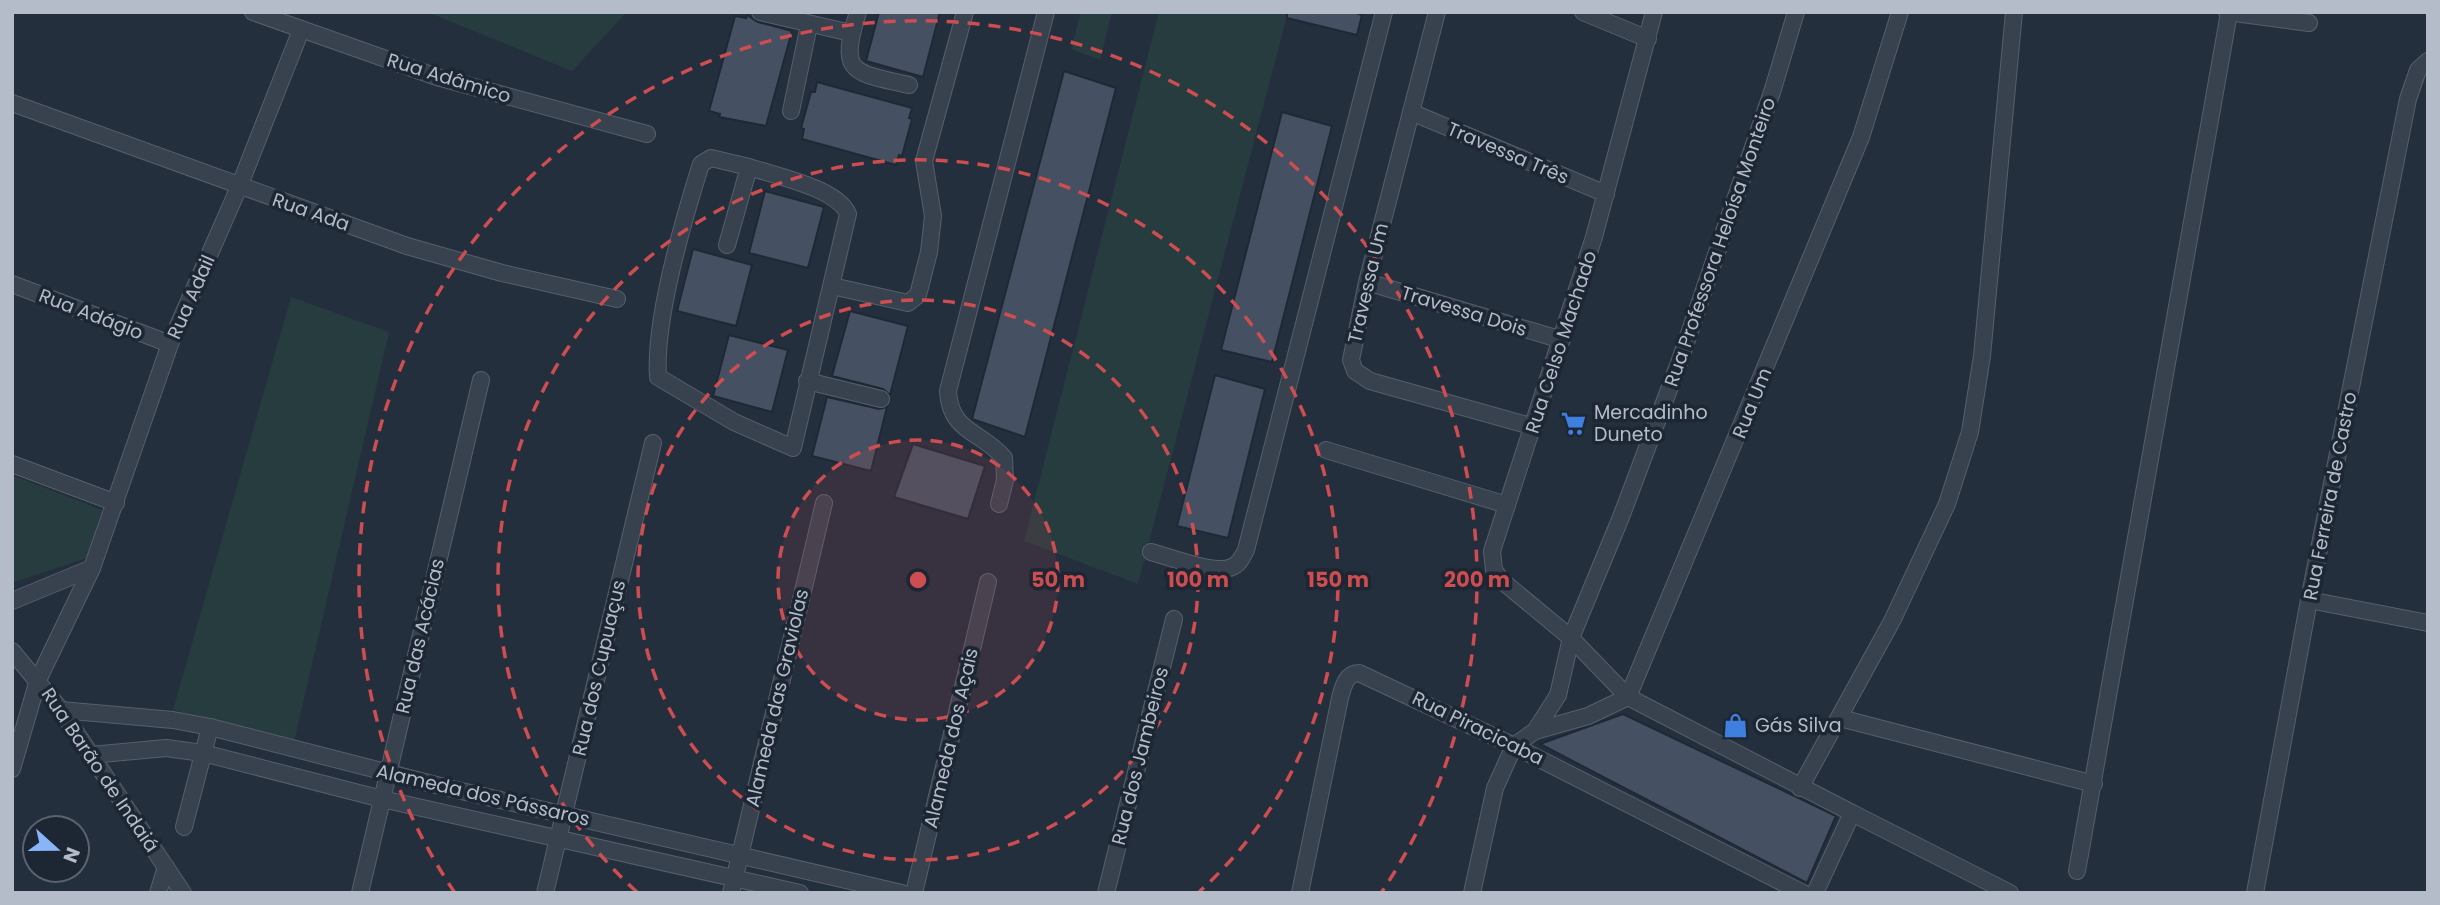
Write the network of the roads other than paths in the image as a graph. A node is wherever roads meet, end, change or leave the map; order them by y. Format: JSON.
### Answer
{"nodes":[{"id":1,"x":253,"y":12,"type":"edge"},
{"id":2,"x":760,"y":12,"type":"edge"},
{"id":3,"x":858,"y":12,"type":"edge"},
{"id":4,"x":965,"y":12,"type":"edge"},
{"id":5,"x":1046,"y":12,"type":"edge"},
{"id":6,"x":1384,"y":12,"type":"edge"},
{"id":7,"x":1437,"y":12,"type":"edge"},
{"id":8,"x":1583,"y":12,"type":"edge"},
{"id":9,"x":1654,"y":12,"type":"edge"},
{"id":10,"x":1796,"y":12,"type":"edge"},
{"id":11,"x":1900,"y":12,"type":"edge"},
{"id":12,"x":2014,"y":12,"type":"edge"},
{"id":13,"x":2228,"y":12,"type":"edge"},
{"id":14,"x":2309,"y":23,"type":"dead end"},
{"id":15,"x":809,"y":25,"type":"junction"},
{"id":16,"x":301,"y":30,"type":"junction"},
{"id":17,"x":851,"y":33,"type":"junction"},
{"id":18,"x":1648,"y":38,"type":"junction"},
{"id":19,"x":2428,"y":61,"type":"edge"},
{"id":20,"x":909,"y":85,"type":"dead end"},
{"id":21,"x":12,"y":103,"type":"edge"},
{"id":22,"x":791,"y":111,"type":"dead end"},
{"id":23,"x":1411,"y":112,"type":"junction"},
{"id":24,"x":647,"y":134,"type":"dead end"},
{"id":25,"x":749,"y":167,"type":"junction"},
{"id":26,"x":239,"y":187,"type":"junction"},
{"id":27,"x":1606,"y":194,"type":"junction"},
{"id":28,"x":727,"y":245,"type":"dead end"},
{"id":29,"x":1367,"y":282,"type":"junction"},
{"id":30,"x":12,"y":284,"type":"edge"},
{"id":31,"x":832,"y":286,"type":"junction"},
{"id":32,"x":617,"y":299,"type":"dead end"},
{"id":33,"x":1562,"y":340,"type":"junction"},
{"id":34,"x":170,"y":344,"type":"junction"},
{"id":35,"x":481,"y":380,"type":"dead end"},
{"id":36,"x":807,"y":381,"type":"junction"},
{"id":37,"x":881,"y":399,"type":"dead end"},
{"id":38,"x":1534,"y":427,"type":"junction"},
{"id":39,"x":653,"y":443,"type":"dead end"},
{"id":40,"x":1326,"y":450,"type":"dead end"},
{"id":41,"x":12,"y":464,"type":"edge"},
{"id":42,"x":116,"y":503,"type":"junction"},
{"id":43,"x":824,"y":503,"type":"dead end"},
{"id":44,"x":999,"y":504,"type":"dead end"},
{"id":45,"x":1507,"y":505,"type":"junction"},
{"id":46,"x":1150,"y":552,"type":"dead end"},
{"id":47,"x":92,"y":568,"type":"junction"},
{"id":48,"x":988,"y":582,"type":"dead end"},
{"id":49,"x":2309,"y":600,"type":"junction"},
{"id":50,"x":12,"y":601,"type":"edge"},
{"id":51,"x":1174,"y":619,"type":"dead end"},
{"id":52,"x":2428,"y":623,"type":"edge"},
{"id":53,"x":1571,"y":638,"type":"junction"},
{"id":54,"x":12,"y":651,"type":"edge"},
{"id":55,"x":38,"y":680,"type":"junction"},
{"id":56,"x":1628,"y":698,"type":"junction"},
{"id":57,"x":61,"y":710,"type":"junction"},
{"id":58,"x":1839,"y":718,"type":"junction"},
{"id":59,"x":210,"y":727,"type":"junction"},
{"id":60,"x":1535,"y":731,"type":"junction"},
{"id":61,"x":1514,"y":746,"type":"junction"},
{"id":62,"x":203,"y":753,"type":"junction"},
{"id":63,"x":91,"y":755,"type":"junction"},
{"id":64,"x":12,"y":769,"type":"edge"},
{"id":65,"x":388,"y":773,"type":"junction"},
{"id":66,"x":2094,"y":784,"type":"junction"},
{"id":67,"x":1800,"y":788,"type":"junction"},
{"id":68,"x":382,"y":799,"type":"junction"},
{"id":69,"x":1849,"y":811,"type":"junction"},
{"id":70,"x":564,"y":814,"type":"junction"},
{"id":71,"x":184,"y":827,"type":"dead end"},
{"id":72,"x":558,"y":839,"type":"junction"},
{"id":73,"x":739,"y":855,"type":"junction"},
{"id":74,"x":166,"y":867,"type":"junction"},
{"id":75,"x":2077,"y":871,"type":"dead end"},
{"id":76,"x":733,"y":886,"type":"edge"},
{"id":77,"x":158,"y":893,"type":"edge"},
{"id":78,"x":183,"y":893,"type":"edge"},
{"id":79,"x":360,"y":893,"type":"edge"},
{"id":80,"x":545,"y":893,"type":"edge"},
{"id":81,"x":800,"y":893,"type":"edge"},
{"id":82,"x":902,"y":893,"type":"edge"},
{"id":83,"x":914,"y":893,"type":"edge"},
{"id":84,"x":1106,"y":893,"type":"edge"},
{"id":85,"x":1300,"y":893,"type":"edge"},
{"id":86,"x":1472,"y":893,"type":"edge"},
{"id":87,"x":1803,"y":893,"type":"edge"},
{"id":88,"x":1815,"y":893,"type":"edge"},
{"id":89,"x":2010,"y":893,"type":"edge"},
{"id":90,"x":2255,"y":893,"type":"edge"}],
"edges":[{"from":1,"to":16,"type":"street","name":"Rua Adâmico"},
{"from":2,"to":15,"type":"street"},
{"from":3,"to":17,"type":"street"},
{"from":4,"to":31,"type":"street"},
{"from":5,"to":44,"type":"street"},
{"from":6,"to":46,"type":"street"},
{"from":7,"to":23,"type":"street","name":"Travessa Um"},
{"from":8,"to":18,"type":"street"},
{"from":9,"to":18,"type":"street","name":"Rua Celso Machado"},
{"from":10,"to":53,"type":"street","name":"Rua Professora Heloísa Monteiro"},
{"from":11,"to":56,"type":"street","name":"Rua Um"},
{"from":12,"to":58,"type":"street"},
{"from":13,"to":14,"type":"street"},
{"from":13,"to":66,"type":"street"},
{"from":15,"to":17,"type":"street"},
{"from":15,"to":22,"type":"street"},
{"from":16,"to":24,"type":"street","name":"Rua Adâmico"},
{"from":16,"to":26,"type":"street","name":"Rua Adail"},
{"from":17,"to":20,"type":"street"},
{"from":18,"to":27,"type":"street","name":"Rua Celso Machado"},
{"from":19,"to":49,"type":"street","name":"Rua Ferreira de Castro"},
{"from":21,"to":26,"type":"street","name":"Rua Ada"},
{"from":23,"to":27,"type":"street","name":"Travessa Três"},
{"from":23,"to":29,"type":"street","name":"Travessa Um"},
{"from":25,"to":28,"type":"street"},
{"from":25,"to":31,"type":"street"},
{"from":25,"to":36,"type":"street"},
{"from":26,"to":32,"type":"street","name":"Rua Ada"},
{"from":26,"to":34,"type":"street","name":"Rua Adail"},
{"from":27,"to":33,"type":"street","name":"Rua Celso Machado"},
{"from":29,"to":33,"type":"street","name":"Travessa Dois"},
{"from":29,"to":38,"type":"street","name":"Travessa Um"},
{"from":30,"to":34,"type":"street","name":"Rua Adágio"},
{"from":31,"to":36,"type":"street"},
{"from":33,"to":38,"type":"street","name":"Rua Celso Machado"},
{"from":34,"to":42,"type":"street","name":"Rua Adail"},
{"from":35,"to":65,"type":"street","name":"Rua das Acácias"},
{"from":36,"to":37,"type":"street"},
{"from":38,"to":45,"type":"street","name":"Rua Celso Machado"},
{"from":39,"to":70,"type":"street","name":"Rua dos Cupuaçus"},
{"from":40,"to":45,"type":"street"},
{"from":41,"to":42,"type":"street"},
{"from":42,"to":47,"type":"street","name":"Rua Adail"},
{"from":43,"to":73,"type":"street","name":"Alameda das Graviolas"},
{"from":45,"to":53,"type":"street","name":"Rua Celso Machado"},
{"from":47,"to":50,"type":"street"},
{"from":47,"to":55,"type":"street","name":"Rua Adail"},
{"from":48,"to":83,"type":"street","name":"Alameda dos Açais"},
{"from":49,"to":52,"type":"street"},
{"from":49,"to":90,"type":"street","name":"Rua Ferreira de Castro"},
{"from":51,"to":84,"type":"street","name":"Rua dos Jambeiros"},
{"from":53,"to":56,"type":"street","name":"Rua Celso Machado"},
{"from":53,"to":60,"type":"street","name":"Rua Professora Heloísa Monteiro"},
{"from":54,"to":55,"type":"street","name":"Rua Barão de Indaiá"},
{"from":55,"to":57,"type":"street","name":"Rua Barão de Indaiá"},
{"from":55,"to":64,"type":"street","name":"Rua Adail"},
{"from":56,"to":60,"type":"street"},
{"from":56,"to":67,"type":"street","name":"Rua Celso Machado"},
{"from":57,"to":59,"type":"street","name":"Alameda dos Pássaros"},
{"from":57,"to":63,"type":"street","name":"Rua Barão de Indaiá"},
{"from":58,"to":66,"type":"street"},
{"from":58,"to":67,"type":"street"},
{"from":59,"to":62,"type":"street"},
{"from":59,"to":65,"type":"street","name":"Alameda dos Pássaros"},
{"from":60,"to":61,"type":"street","name":"Rua Professora Heloísa Monteiro"},
{"from":61,"to":85,"type":"street","name":"Rua Piracicaba"},
{"from":61,"to":86,"type":"street"},
{"from":61,"to":87,"type":"street","name":"Rua Piracicaba"},
{"from":62,"to":63,"type":"street","name":"Alameda dos Pássaros"},
{"from":62,"to":68,"type":"street","name":"Alameda dos Pássaros"},
{"from":62,"to":71,"type":"street"},
{"from":63,"to":74,"type":"street","name":"Rua Barão de Indaiá"},
{"from":65,"to":68,"type":"street","name":"Rua das Acácias"},
{"from":65,"to":70,"type":"street","name":"Alameda dos Pássaros"},
{"from":66,"to":75,"type":"street"},
{"from":67,"to":69,"type":"street","name":"Rua Celso Machado"},
{"from":68,"to":72,"type":"street","name":"Alameda dos Pássaros"},
{"from":68,"to":79,"type":"street","name":"Rua das Acácias"},
{"from":69,"to":88,"type":"street"},
{"from":69,"to":89,"type":"street","name":"Rua Celso Machado"},
{"from":70,"to":72,"type":"street","name":"Rua dos Cupuaçus"},
{"from":70,"to":73,"type":"street","name":"Alameda dos Pássaros"},
{"from":72,"to":76,"type":"street","name":"Alameda dos Pássaros"},
{"from":72,"to":80,"type":"street","name":"Rua dos Cupuaçus"},
{"from":73,"to":76,"type":"street","name":"Alameda das Graviolas"},
{"from":73,"to":82,"type":"street","name":"Alameda dos Pássaros"},
{"from":74,"to":77,"type":"street"},
{"from":74,"to":78,"type":"street","name":"Rua Barão de Indaiá"},
{"from":76,"to":81,"type":"street","name":"Alameda dos Pássaros"}]}
